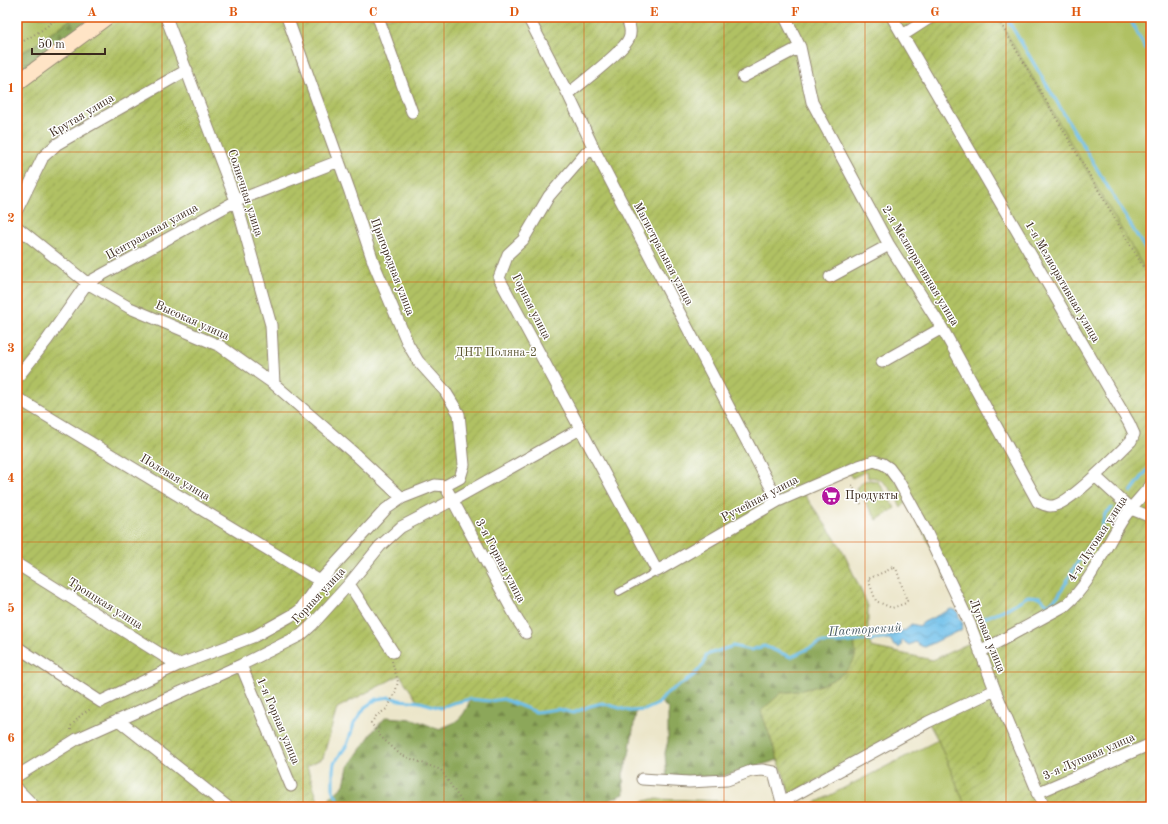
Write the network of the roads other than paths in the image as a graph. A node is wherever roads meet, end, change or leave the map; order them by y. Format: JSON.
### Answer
{"nodes":[{"id":1,"x":107,"y":17,"type":"edge"},
{"id":2,"x":166,"y":17,"type":"edge"},
{"id":3,"x":287,"y":17,"type":"edge"},
{"id":4,"x":378,"y":17,"type":"edge"},
{"id":5,"x":528,"y":17,"type":"edge"},
{"id":6,"x":626,"y":17,"type":"edge"},
{"id":7,"x":785,"y":17,"type":"edge"},
{"id":8,"x":892,"y":17,"type":"edge"},
{"id":9,"x":931,"y":17,"type":"edge"},
{"id":10,"x":903,"y":35,"type":"junction"},
{"id":11,"x":800,"y":47,"type":"junction"},
{"id":12,"x":187,"y":70,"type":"junction"},
{"id":13,"x":744,"y":78,"type":"dead end"},
{"id":14,"x":17,"y":83,"type":"edge"},
{"id":15,"x":568,"y":94,"type":"junction"},
{"id":16,"x":412,"y":112,"type":"dead end"},
{"id":17,"x":595,"y":151,"type":"junction"},
{"id":18,"x":340,"y":161,"type":"junction"},
{"id":19,"x":236,"y":200,"type":"junction"},
{"id":20,"x":17,"y":210,"type":"edge"},
{"id":21,"x":17,"y":228,"type":"edge"},
{"id":22,"x":889,"y":245,"type":"junction"},
{"id":23,"x":830,"y":277,"type":"dead end"},
{"id":24,"x":87,"y":283,"type":"junction"},
{"id":25,"x":942,"y":328,"type":"junction"},
{"id":26,"x":882,"y":362,"type":"dead end"},
{"id":27,"x":17,"y":378,"type":"edge"},
{"id":28,"x":274,"y":384,"type":"junction"},
{"id":29,"x":17,"y":398,"type":"edge"},
{"id":30,"x":580,"y":429,"type":"junction"},
{"id":31,"x":1095,"y":476,"type":"junction"},
{"id":32,"x":898,"y":480,"type":"joint"},
{"id":33,"x":1151,"y":485,"type":"edge"},
{"id":34,"x":445,"y":486,"type":"junction"},
{"id":35,"x":402,"y":498,"type":"junction"},
{"id":36,"x":453,"y":500,"type":"junction"},
{"id":37,"x":778,"y":501,"type":"junction"},
{"id":38,"x":1038,"y":502,"type":"joint"},
{"id":39,"x":1131,"y":509,"type":"junction"},
{"id":40,"x":1151,"y":517,"type":"edge"},
{"id":41,"x":17,"y":564,"type":"edge"},
{"id":42,"x":657,"y":571,"type":"junction"},
{"id":43,"x":320,"y":581,"type":"junction"},
{"id":44,"x":349,"y":584,"type":"junction"},
{"id":45,"x":620,"y":592,"type":"dead end"},
{"id":46,"x":526,"y":633,"type":"dead end"},
{"id":47,"x":17,"y":647,"type":"edge"},
{"id":48,"x":393,"y":652,"type":"road end"},
{"id":49,"x":980,"y":652,"type":"junction"},
{"id":50,"x":241,"y":665,"type":"junction"},
{"id":51,"x":178,"y":666,"type":"junction"},
{"id":52,"x":995,"y":690,"type":"junction"},
{"id":53,"x":118,"y":720,"type":"junction"},
{"id":54,"x":1151,"y":744,"type":"edge"},
{"id":55,"x":17,"y":776,"type":"edge"},
{"id":56,"x":642,"y":778,"type":"dead end"},
{"id":57,"x":291,"y":786,"type":"dead end"},
{"id":58,"x":17,"y":789,"type":"edge"},
{"id":59,"x":1037,"y":793,"type":"junction"},
{"id":60,"x":35,"y":807,"type":"edge"},
{"id":61,"x":228,"y":807,"type":"edge"},
{"id":62,"x":1044,"y":807,"type":"edge"}],
"edges":[{"from":1,"to":14,"type":"street"},
{"from":2,"to":12,"type":"street","name":"Солнечная улица"},
{"from":3,"to":18,"type":"street","name":"Пригородная улица"},
{"from":4,"to":16,"type":"street"},
{"from":5,"to":15,"type":"street","name":"Магистральная улица"},
{"from":6,"to":15,"type":"street"},
{"from":7,"to":11,"type":"street","name":"2-я Мелиоративная улица"},
{"from":8,"to":10,"type":"street","name":"1-я Мелиоративная улица"},
{"from":9,"to":10,"type":"street"},
{"from":10,"to":31,"type":"street","name":"1-я Мелиоративная улица"},
{"from":11,"to":13,"type":"street"},
{"from":11,"to":22,"type":"street","name":"2-я Мелиоративная улица"},
{"from":12,"to":19,"type":"street","name":"Солнечная улица"},
{"from":12,"to":20,"type":"street","name":"Крутая улица"},
{"from":15,"to":17,"type":"street","name":"Магистральная улица"},
{"from":17,"to":30,"type":"street","name":"Горная улица"},
{"from":17,"to":37,"type":"street","name":"Магистральная улица"},
{"from":18,"to":19,"type":"street","name":"Центральная улица"},
{"from":18,"to":34,"type":"street","name":"Пригородная улица"},
{"from":19,"to":24,"type":"street","name":"Центральная улица"},
{"from":19,"to":28,"type":"street","name":"Солнечная улица"},
{"from":21,"to":24,"type":"street","name":"Высокая улица"},
{"from":22,"to":23,"type":"street"},
{"from":22,"to":25,"type":"street","name":"2-я Мелиоративная улица"},
{"from":24,"to":27,"type":"street","name":"Центральная улица"},
{"from":24,"to":28,"type":"street","name":"Высокая улица"},
{"from":25,"to":26,"type":"street"},
{"from":25,"to":38,"type":"street","name":"2-я Мелиоративная улица"},
{"from":28,"to":35,"type":"street","name":"Высокая улица"},
{"from":29,"to":43,"type":"street","name":"Полевая улица"},
{"from":30,"to":36,"type":"street","name":"Горная улица"},
{"from":30,"to":42,"type":"street","name":"Горная улица"},
{"from":31,"to":38,"type":"street","name":"1-я Мелиоративная улица"},
{"from":31,"to":39,"type":"street"},
{"from":32,"to":37,"type":"street","name":"Ручейная улица"},
{"from":32,"to":49,"type":"street","name":"Луговая улица"},
{"from":33,"to":39,"type":"street","name":"4-я Луговая улица"},
{"from":34,"to":35,"type":"street"},
{"from":34,"to":36,"type":"street","name":"3-я Горная улица"},
{"from":35,"to":43,"type":"street"},
{"from":36,"to":44,"type":"street","name":"Горная улица"},
{"from":36,"to":46,"type":"street","name":"3-я Горная улица"},
{"from":37,"to":42,"type":"street","name":"Ручейная улица"},
{"from":39,"to":40,"type":"street"},
{"from":39,"to":49,"type":"street","name":"4-я Луговая улица"},
{"from":41,"to":51,"type":"street","name":"Троицкая улица"},
{"from":42,"to":45,"type":"lane"},
{"from":43,"to":51,"type":"street"},
{"from":44,"to":48,"type":"street"},
{"from":44,"to":50,"type":"street","name":"Горная улица"},
{"from":47,"to":51,"type":"street"},
{"from":49,"to":52,"type":"street","name":"Луговая улица"},
{"from":50,"to":53,"type":"street","name":"Горная улица"},
{"from":50,"to":57,"type":"street","name":"1-я Горная улица"},
{"from":52,"to":56,"type":"street"},
{"from":52,"to":59,"type":"street","name":"Луговая улица"},
{"from":53,"to":55,"type":"street","name":"Горная улица"},
{"from":53,"to":61,"type":"street"},
{"from":54,"to":59,"type":"street","name":"3-я Луговая улица"},
{"from":58,"to":60,"type":"street"},
{"from":59,"to":62,"type":"street","name":"Луговая улица"}]}
